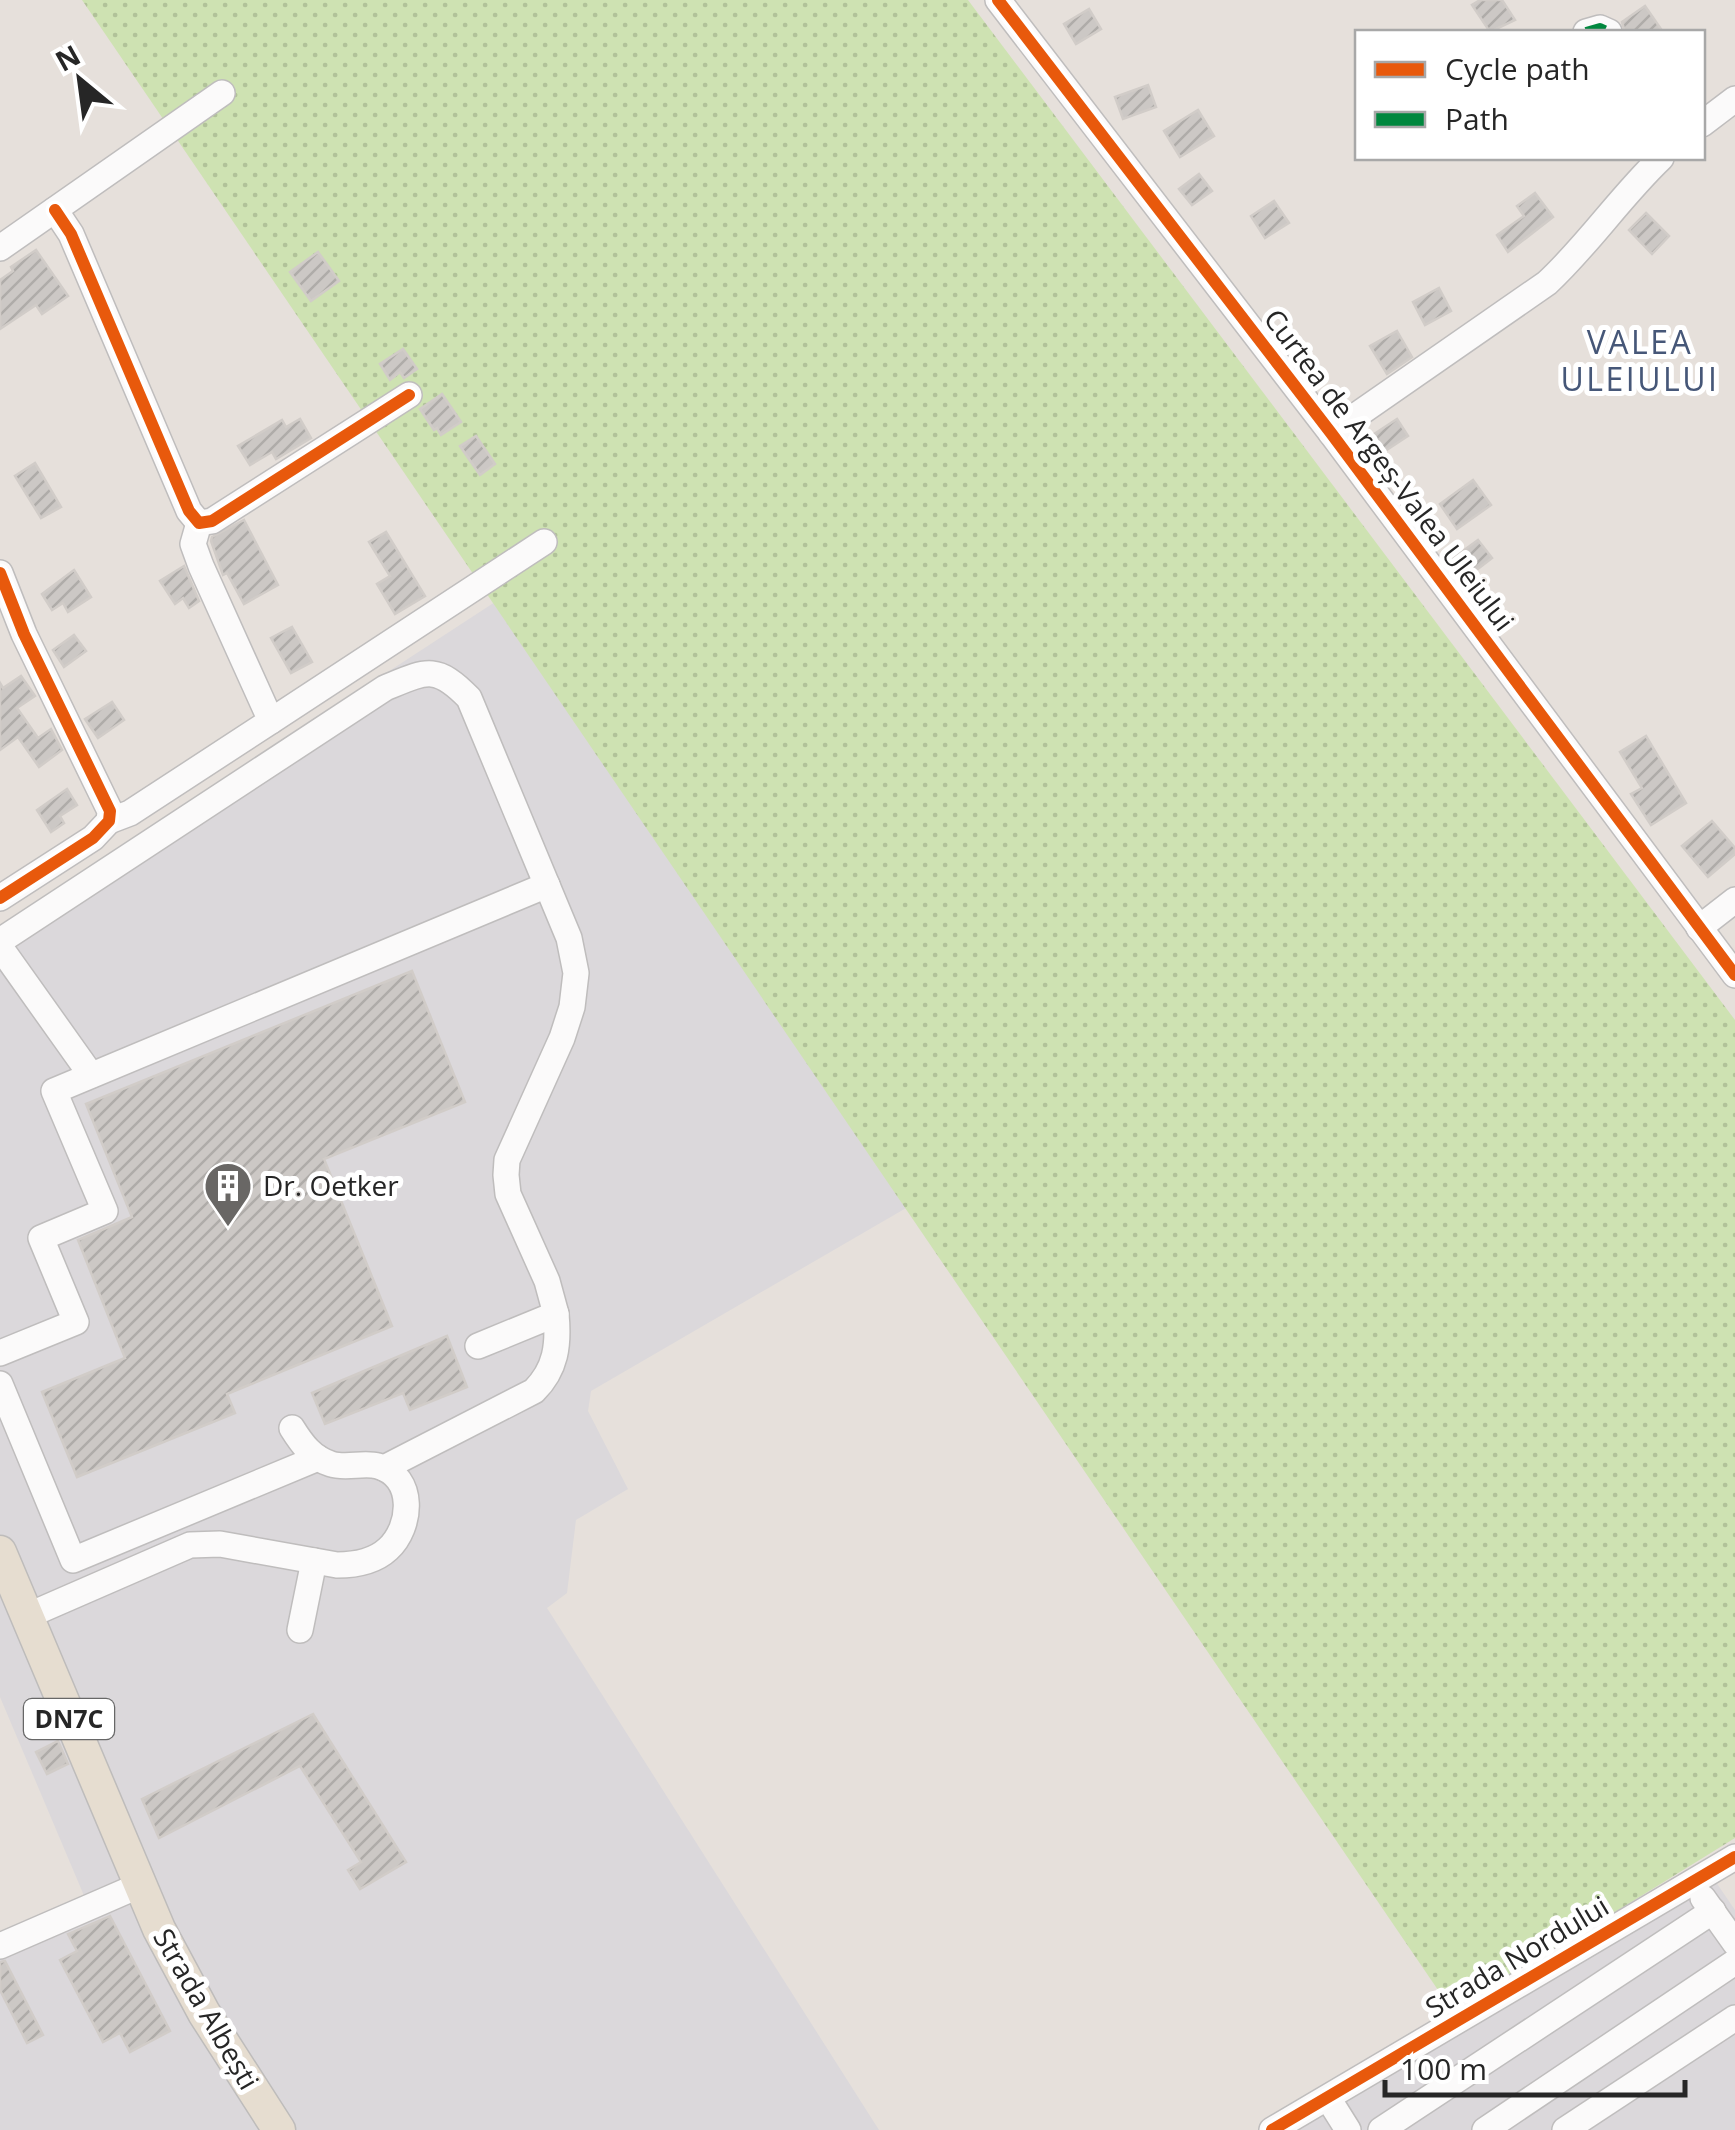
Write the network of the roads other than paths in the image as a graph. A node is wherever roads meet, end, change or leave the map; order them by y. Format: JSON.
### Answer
{"nodes":[{"id":1,"x":998,"y":0,"type":"edge"},
{"id":2,"x":222,"y":92,"type":"dead end"},
{"id":3,"x":1735,"y":99,"type":"edge"},
{"id":4,"x":1705,"y":122,"type":"edge"},
{"id":5,"x":1659,"y":160,"type":"edge"},
{"id":6,"x":55,"y":210,"type":"junction"},
{"id":7,"x":0,"y":248,"type":"edge"},
{"id":8,"x":409,"y":395,"type":"dead end"},
{"id":9,"x":1332,"y":433,"type":"junction"},
{"id":10,"x":199,"y":523,"type":"junction"},
{"id":11,"x":544,"y":542,"type":"dead end"},
{"id":12,"x":0,"y":573,"type":"edge"},
{"id":13,"x":271,"y":721,"type":"junction"},
{"id":14,"x":110,"y":821,"type":"junction"},
{"id":15,"x":547,"y":885,"type":"junction"},
{"id":16,"x":0,"y":898,"type":"edge"},
{"id":17,"x":1735,"y":900,"type":"edge"},
{"id":18,"x":1700,"y":928,"type":"junction"},
{"id":19,"x":0,"y":944,"type":"edge"},
{"id":20,"x":1735,"y":975,"type":"edge"},
{"id":21,"x":91,"y":1076,"type":"junction"},
{"id":22,"x":556,"y":1314,"type":"junction"},
{"id":23,"x":478,"y":1346,"type":"dead end"},
{"id":24,"x":0,"y":1353,"type":"edge"},
{"id":25,"x":0,"y":1384,"type":"edge"},
{"id":26,"x":292,"y":1428,"type":"dead end"},
{"id":27,"x":318,"y":1458,"type":"junction"},
{"id":28,"x":384,"y":1468,"type":"junction"},
{"id":29,"x":0,"y":1552,"type":"edge"},
{"id":30,"x":314,"y":1561,"type":"junction"},
{"id":31,"x":27,"y":1616,"type":"junction"},
{"id":32,"x":300,"y":1630,"type":"dead end"},
{"id":33,"x":1735,"y":1857,"type":"edge"},
{"id":34,"x":1692,"y":1882,"type":"junction"},
{"id":35,"x":138,"y":1886,"type":"junction"},
{"id":36,"x":1713,"y":1911,"type":"junction"},
{"id":37,"x":1735,"y":1942,"type":"edge"},
{"id":38,"x":0,"y":1946,"type":"edge"},
{"id":39,"x":1735,"y":1962,"type":"edge"},
{"id":40,"x":1735,"y":2018,"type":"edge"},
{"id":41,"x":1328,"y":2098,"type":"junction"},
{"id":42,"x":280,"y":2130,"type":"edge"},
{"id":43,"x":1272,"y":2130,"type":"edge"},
{"id":44,"x":1348,"y":2130,"type":"edge"},
{"id":45,"x":1382,"y":2130,"type":"edge"},
{"id":46,"x":1485,"y":2130,"type":"edge"},
{"id":47,"x":1565,"y":2130,"type":"edge"}],
"edges":[{"from":1,"to":9,"type":"street","name":"Curtea de Argeș-Valea Uleiului"},
{"from":2,"to":6,"type":"street"},
{"from":3,"to":4,"type":"street"},
{"from":5,"to":9,"type":"street"},
{"from":6,"to":7,"type":"street"},
{"from":6,"to":10,"type":"street"},
{"from":8,"to":10,"type":"street"},
{"from":9,"to":18,"type":"street","name":"Curtea de Argeș-Valea Uleiului"},
{"from":10,"to":13,"type":"street"},
{"from":11,"to":13,"type":"street"},
{"from":12,"to":14,"type":"street"},
{"from":13,"to":14,"type":"street"},
{"from":14,"to":16,"type":"street"},
{"from":15,"to":19,"type":"street"},
{"from":15,"to":21,"type":"street"},
{"from":15,"to":22,"type":"street"},
{"from":17,"to":18,"type":"street"},
{"from":18,"to":20,"type":"street","name":"Curtea de Argeș-Valea Uleiului"},
{"from":19,"to":21,"type":"street"},
{"from":21,"to":24,"type":"street"},
{"from":22,"to":23,"type":"street"},
{"from":22,"to":28,"type":"street"},
{"from":25,"to":27,"type":"street"},
{"from":26,"to":27,"type":"street"},
{"from":27,"to":28,"type":"street"},
{"from":28,"to":30,"type":"street"},
{"from":29,"to":31,"type":"main road","number":"DN7C"},
{"from":30,"to":31,"type":"street"},
{"from":30,"to":32,"type":"street"},
{"from":31,"to":35,"type":"main road","number":"DN7C"},
{"from":33,"to":34,"type":"street","name":"Strada Nordului"},
{"from":34,"to":36,"type":"street"},
{"from":34,"to":41,"type":"street","name":"Strada Nordului"},
{"from":35,"to":38,"type":"street"},
{"from":35,"to":42,"type":"main road","name":"Strada Albești","number":"DN7C"},
{"from":36,"to":37,"type":"street"},
{"from":36,"to":45,"type":"street"},
{"from":39,"to":46,"type":"street"},
{"from":40,"to":47,"type":"street"},
{"from":41,"to":43,"type":"street","name":"Strada Nordului"},
{"from":41,"to":44,"type":"street"}]}
